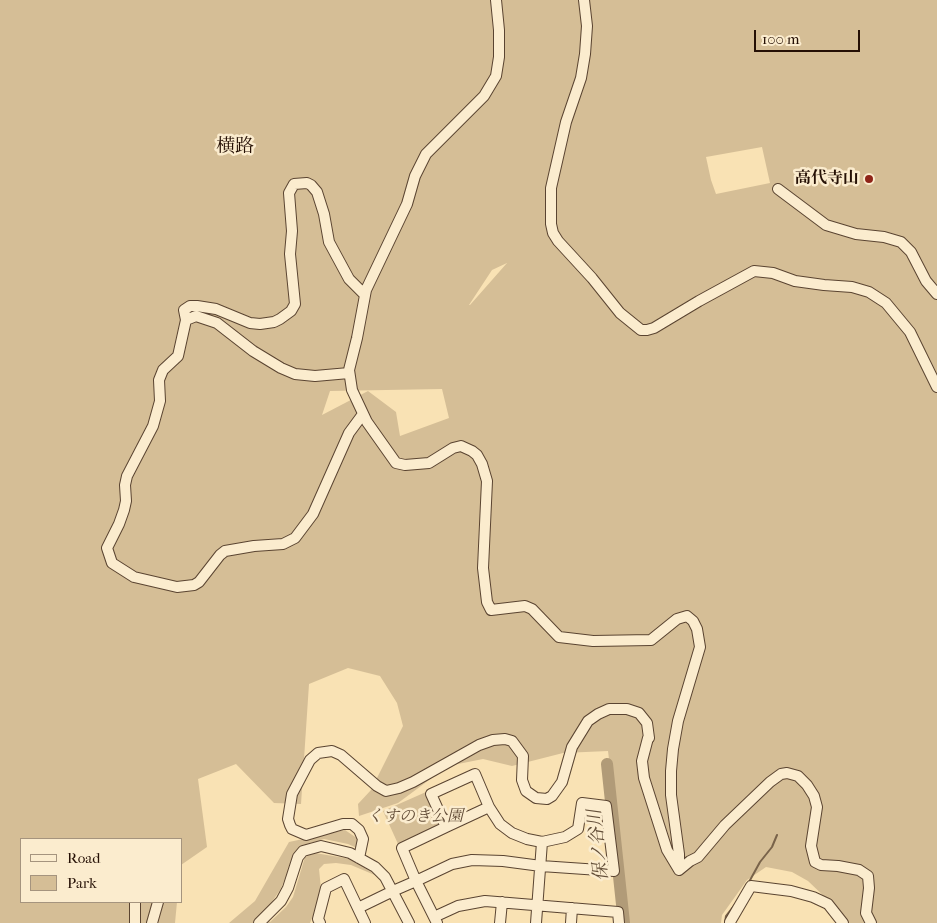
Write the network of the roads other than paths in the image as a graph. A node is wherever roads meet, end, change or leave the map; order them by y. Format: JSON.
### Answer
{"nodes":[{"id":1,"x":496,"y":0,"type":"edge"},
{"id":2,"x":584,"y":0,"type":"edge"},
{"id":3,"x":778,"y":189,"type":"dead end"},
{"id":4,"x":937,"y":294,"type":"edge"},
{"id":5,"x":365,"y":295,"type":"junction"},
{"id":6,"x":186,"y":320,"type":"junction"},
{"id":7,"x":349,"y":373,"type":"junction"},
{"id":8,"x":937,"y":387,"type":"edge"},
{"id":9,"x":363,"y":414,"type":"junction"},
{"id":10,"x":489,"y":807,"type":"junction"},
{"id":11,"x":446,"y":827,"type":"junction"},
{"id":12,"x":542,"y":842,"type":"junction"},
{"id":13,"x":359,"y":858,"type":"junction"},
{"id":14,"x":541,"y":866,"type":"junction"},
{"id":15,"x":679,"y":870,"type":"junction"},
{"id":16,"x":416,"y":881,"type":"junction"},
{"id":17,"x":393,"y":891,"type":"junction"},
{"id":18,"x":502,"y":902,"type":"junction"},
{"id":19,"x":135,"y":903,"type":"edge"},
{"id":20,"x":158,"y":903,"type":"edge"},
{"id":21,"x":538,"y":905,"type":"junction"},
{"id":22,"x":358,"y":908,"type":"junction"},
{"id":23,"x":572,"y":908,"type":"junction"},
{"id":24,"x":435,"y":920,"type":"edge"},
{"id":25,"x":730,"y":922,"type":"edge"},
{"id":26,"x":134,"y":923,"type":"edge"},
{"id":27,"x":152,"y":923,"type":"edge"},
{"id":28,"x":259,"y":923,"type":"edge"},
{"id":29,"x":320,"y":923,"type":"edge"},
{"id":30,"x":365,"y":923,"type":"edge"},
{"id":31,"x":409,"y":923,"type":"edge"},
{"id":32,"x":500,"y":923,"type":"edge"},
{"id":33,"x":536,"y":923,"type":"edge"},
{"id":34,"x":571,"y":923,"type":"edge"},
{"id":35,"x":619,"y":923,"type":"edge"},
{"id":36,"x":742,"y":923,"type":"edge"},
{"id":37,"x":844,"y":923,"type":"edge"},
{"id":38,"x":870,"y":923,"type":"edge"}],
"edges":[{"from":1,"to":5,"type":"street"},
{"from":2,"to":8,"type":"street"},
{"from":3,"to":4,"type":"street"},
{"from":5,"to":6,"type":"street"},
{"from":5,"to":7,"type":"street"},
{"from":6,"to":7,"type":"street"},
{"from":6,"to":9,"type":"street"},
{"from":7,"to":9,"type":"street"},
{"from":9,"to":15,"type":"street"},
{"from":10,"to":11,"type":"street"},
{"from":10,"to":11,"type":"street"},
{"from":10,"to":12,"type":"street"},
{"from":11,"to":16,"type":"street"},
{"from":12,"to":14,"type":"street"},
{"from":12,"to":14,"type":"street"},
{"from":13,"to":15,"type":"street"},
{"from":13,"to":17,"type":"street"},
{"from":13,"to":28,"type":"street"},
{"from":14,"to":16,"type":"street"},
{"from":14,"to":21,"type":"street"},
{"from":15,"to":38,"type":"street"},
{"from":16,"to":17,"type":"street"},
{"from":16,"to":24,"type":"street"},
{"from":17,"to":22,"type":"street"},
{"from":17,"to":31,"type":"street"},
{"from":18,"to":21,"type":"street"},
{"from":18,"to":24,"type":"street"},
{"from":18,"to":32,"type":"street"},
{"from":19,"to":26,"type":"street"},
{"from":20,"to":27,"type":"street"},
{"from":21,"to":23,"type":"street"},
{"from":21,"to":33,"type":"street"},
{"from":22,"to":29,"type":"street"},
{"from":22,"to":30,"type":"street"},
{"from":23,"to":34,"type":"street"},
{"from":23,"to":35,"type":"street"},
{"from":25,"to":36,"type":"street"},
{"from":25,"to":37,"type":"street"}]}
